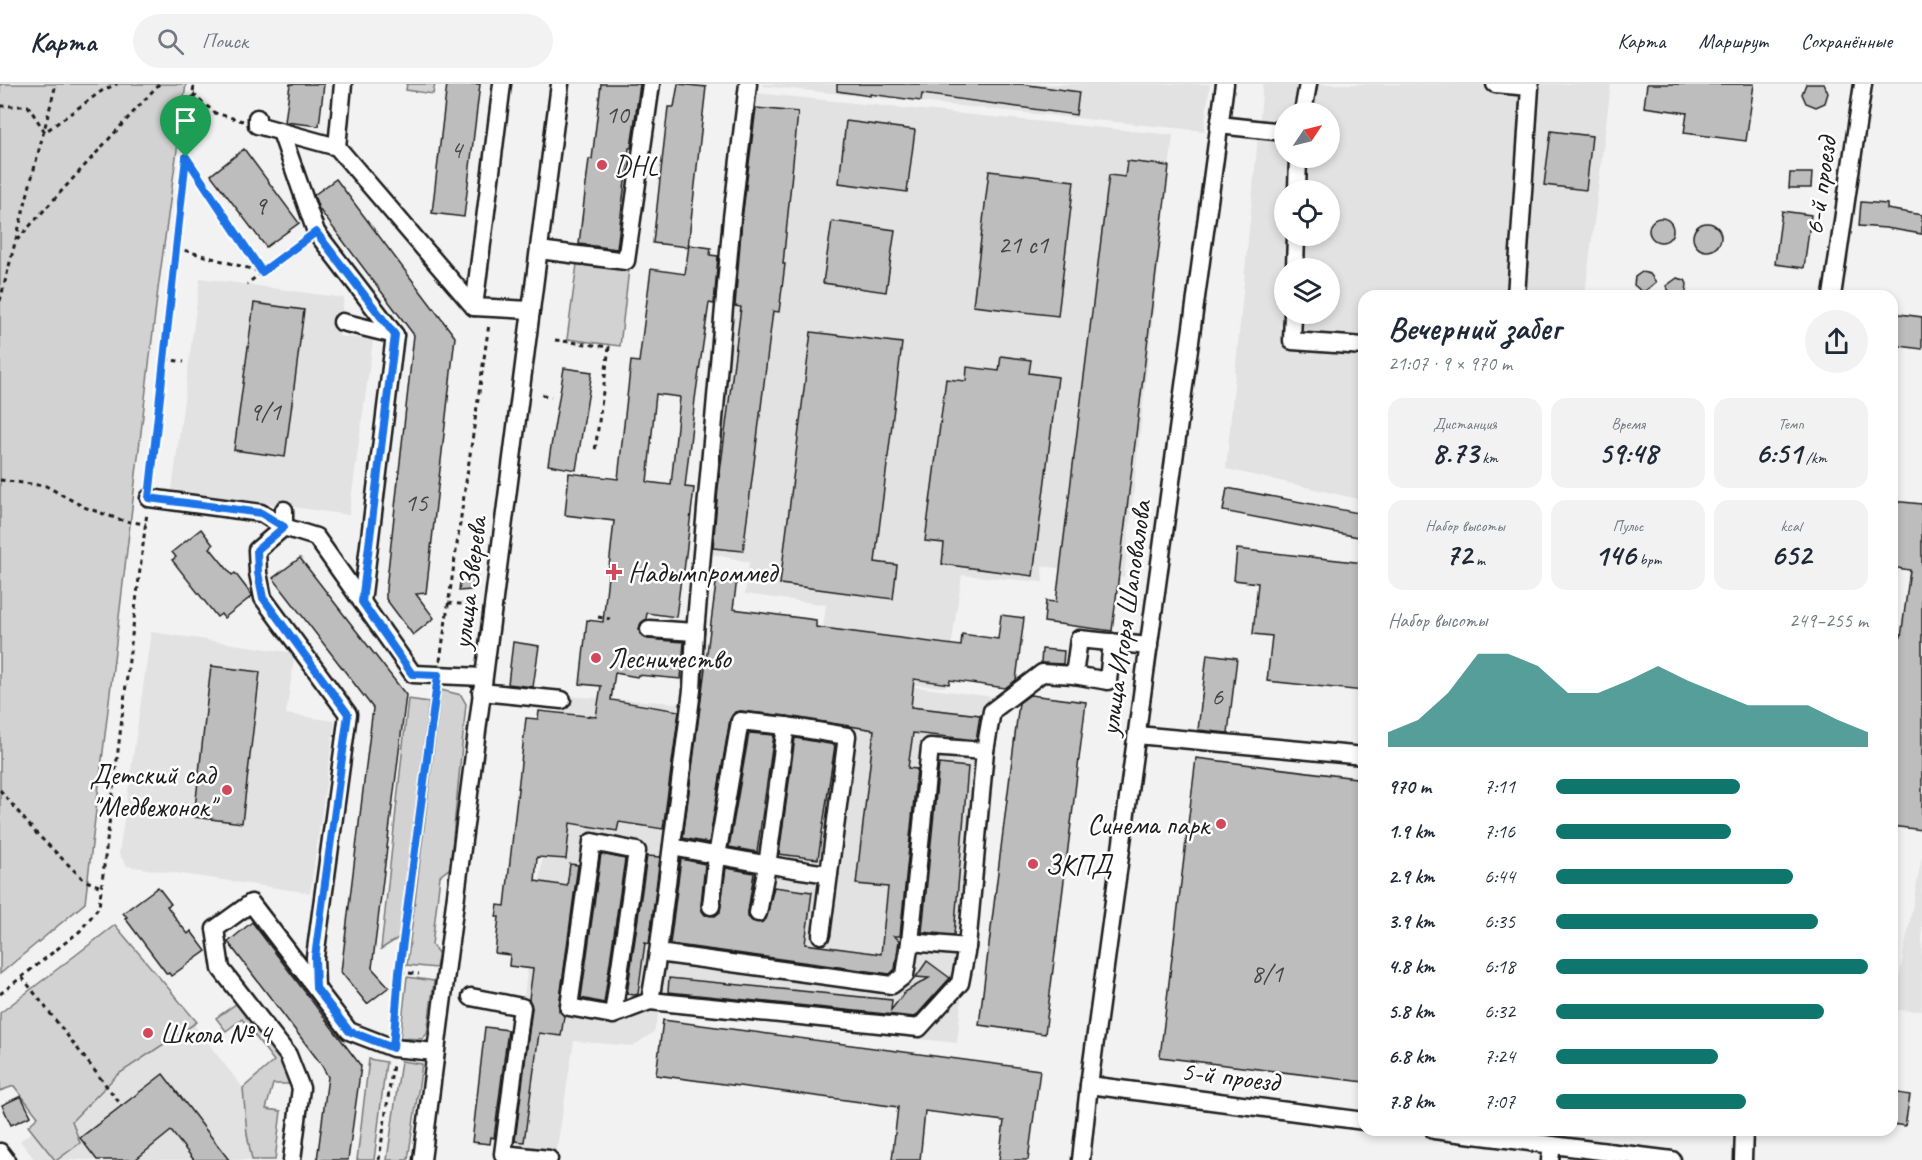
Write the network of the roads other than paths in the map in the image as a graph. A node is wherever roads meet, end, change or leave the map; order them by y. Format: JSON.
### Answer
{"nodes":[{"id":1,"x":343,"y":84,"type":"edge"},
{"id":2,"x":502,"y":84,"type":"edge"},
{"id":3,"x":560,"y":84,"type":"edge"},
{"id":4,"x":651,"y":84,"type":"edge"},
{"id":5,"x":748,"y":84,"type":"edge"},
{"id":6,"x":1225,"y":84,"type":"edge"},
{"id":7,"x":1308,"y":84,"type":"edge"},
{"id":8,"x":1494,"y":84,"type":"edge"},
{"id":9,"x":1863,"y":84,"type":"edge"},
{"id":10,"x":1305,"y":102,"type":"edge"},
{"id":11,"x":257,"y":122,"type":"road end"},
{"id":12,"x":1219,"y":125,"type":"junction"},
{"id":13,"x":1274,"y":131,"type":"edge"},
{"id":14,"x":281,"y":132,"type":"junction"},
{"id":15,"x":337,"y":147,"type":"junction"},
{"id":16,"x":539,"y":250,"type":"junction"},
{"id":17,"x":1516,"y":290,"type":"edge"},
{"id":18,"x":1833,"y":290,"type":"edge"},
{"id":19,"x":474,"y":307,"type":"junction"},
{"id":20,"x":531,"y":310,"type":"junction"},
{"id":21,"x":342,"y":322,"type":"dead end"},
{"id":22,"x":1293,"y":324,"type":"edge"},
{"id":23,"x":395,"y":335,"type":"junction"},
{"id":24,"x":1358,"y":346,"type":"edge"},
{"id":25,"x":149,"y":498,"type":"road end"},
{"id":26,"x":284,"y":510,"type":"dead end"},
{"id":27,"x":284,"y":527,"type":"junction"},
{"id":28,"x":362,"y":602,"type":"junction"},
{"id":29,"x":649,"y":628,"type":"dead end"},
{"id":30,"x":695,"y":632,"type":"junction"},
{"id":31,"x":1112,"y":642,"type":"junction"},
{"id":32,"x":1149,"y":646,"type":"junction"},
{"id":33,"x":1074,"y":675,"type":"junction"},
{"id":34,"x":482,"y":685,"type":"junction"},
{"id":35,"x":562,"y":700,"type":"dead end"},
{"id":36,"x":786,"y":726,"type":"junction"},
{"id":37,"x":1137,"y":735,"type":"junction"},
{"id":38,"x":986,"y":751,"type":"junction"},
{"id":39,"x":1358,"y":755,"type":"edge"},
{"id":40,"x":672,"y":847,"type":"junction"},
{"id":41,"x":717,"y":856,"type":"junction"},
{"id":42,"x":767,"y":866,"type":"junction"},
{"id":43,"x":829,"y":874,"type":"junction"},
{"id":44,"x":711,"y":906,"type":"dead end"},
{"id":45,"x":758,"y":913,"type":"dead end"},
{"id":46,"x":821,"y":935,"type":"dead end"},
{"id":47,"x":910,"y":942,"type":"junction"},
{"id":48,"x":967,"y":947,"type":"junction"},
{"id":49,"x":658,"y":953,"type":"junction"},
{"id":50,"x":316,"y":988,"type":"junction"},
{"id":51,"x":471,"y":998,"type":"dead end"},
{"id":52,"x":650,"y":1001,"type":"junction"},
{"id":53,"x":613,"y":1014,"type":"junction"},
{"id":54,"x":435,"y":1052,"type":"junction"},
{"id":55,"x":1089,"y":1085,"type":"junction"},
{"id":56,"x":1358,"y":1119,"type":"edge"},
{"id":57,"x":1466,"y":1136,"type":"edge"},
{"id":58,"x":1744,"y":1136,"type":"edge"},
{"id":59,"x":0,"y":1152,"type":"edge"},
{"id":60,"x":1551,"y":1152,"type":"edge"},
{"id":61,"x":549,"y":1159,"type":"edge"},
{"id":62,"x":6,"y":1160,"type":"edge"},
{"id":63,"x":292,"y":1160,"type":"edge"},
{"id":64,"x":422,"y":1160,"type":"edge"},
{"id":65,"x":1081,"y":1160,"type":"edge"},
{"id":66,"x":1672,"y":1160,"type":"edge"},
{"id":67,"x":1743,"y":1160,"type":"edge"}],
"edges":[{"from":1,"to":15,"type":"street"},
{"from":2,"to":19,"type":"street"},
{"from":3,"to":16,"type":"street","name":"улица Зверева"},
{"from":4,"to":16,"type":"street"},
{"from":5,"to":30,"type":"street"},
{"from":6,"to":12,"type":"street","name":"улица Игоря Шаповалова"},
{"from":7,"to":10,"type":"street"},
{"from":8,"to":17,"type":"street"},
{"from":9,"to":18,"type":"street","name":"6-й проезд"},
{"from":11,"to":14,"type":"street"},
{"from":12,"to":13,"type":"street"},
{"from":12,"to":32,"type":"street","name":"улица Игоря Шаповалова"},
{"from":14,"to":15,"type":"street"},
{"from":14,"to":23,"type":"street"},
{"from":15,"to":19,"type":"street"},
{"from":16,"to":20,"type":"street","name":"улица Зверева"},
{"from":19,"to":20,"type":"street"},
{"from":20,"to":34,"type":"street","name":"улица Зверева"},
{"from":21,"to":23,"type":"street"},
{"from":22,"to":24,"type":"street"},
{"from":23,"to":28,"type":"street"},
{"from":25,"to":27,"type":"street"},
{"from":26,"to":27,"type":"street"},
{"from":27,"to":28,"type":"street"},
{"from":27,"to":50,"type":"street"},
{"from":28,"to":34,"type":"street"},
{"from":29,"to":30,"type":"street"},
{"from":30,"to":40,"type":"street"},
{"from":31,"to":32,"type":"street"},
{"from":31,"to":33,"type":"street"},
{"from":31,"to":33,"type":"street"},
{"from":32,"to":37,"type":"street","name":"улица Игоря Шаповалова"},
{"from":33,"to":38,"type":"street"},
{"from":34,"to":35,"type":"street"},
{"from":34,"to":54,"type":"street","name":"улица Зверева"},
{"from":36,"to":41,"type":"street"},
{"from":36,"to":42,"type":"street"},
{"from":36,"to":43,"type":"street"},
{"from":37,"to":39,"type":"street"},
{"from":37,"to":55,"type":"street","name":"улица Игоря Шаповалова"},
{"from":38,"to":47,"type":"street"},
{"from":38,"to":48,"type":"street"},
{"from":40,"to":41,"type":"street"},
{"from":40,"to":49,"type":"street"},
{"from":41,"to":42,"type":"street"},
{"from":41,"to":44,"type":"street"},
{"from":42,"to":43,"type":"street"},
{"from":42,"to":45,"type":"street"},
{"from":43,"to":46,"type":"street"},
{"from":47,"to":48,"type":"street"},
{"from":47,"to":49,"type":"street"},
{"from":48,"to":52,"type":"street"},
{"from":49,"to":52,"type":"street"},
{"from":50,"to":54,"type":"street"},
{"from":50,"to":63,"type":"street"},
{"from":51,"to":61,"type":"street"},
{"from":52,"to":53,"type":"street"},
{"from":53,"to":53,"type":"street"},
{"from":54,"to":64,"type":"street","name":"улица Зверева"},
{"from":55,"to":56,"type":"street","name":"5-й проезд"},
{"from":55,"to":65,"type":"street","name":"улица Игоря Шаповалова"},
{"from":57,"to":60,"type":"street"},
{"from":58,"to":67,"type":"street"},
{"from":59,"to":62,"type":"street"},
{"from":60,"to":66,"type":"street"}]}
